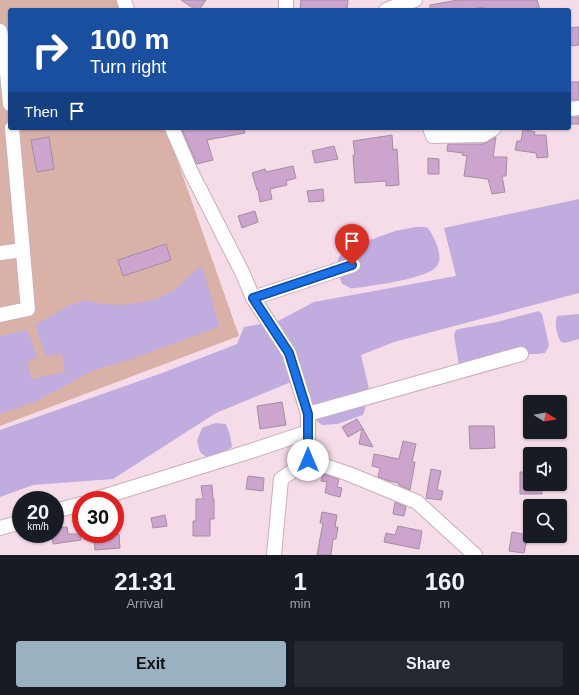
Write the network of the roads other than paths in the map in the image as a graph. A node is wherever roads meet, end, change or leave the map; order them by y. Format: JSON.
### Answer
{"nodes":[{"id":1,"x":415,"y":0,"type":"edge"},
{"id":2,"x":398,"y":6,"type":"edge"},
{"id":3,"x":0,"y":31,"type":"edge"},
{"id":4,"x":3,"y":51,"type":"edge"},
{"id":5,"x":8,"y":89,"type":"edge"},
{"id":6,"x":173,"y":130,"type":"edge"},
{"id":7,"x":431,"y":130,"type":"edge"},
{"id":8,"x":491,"y":130,"type":"edge"},
{"id":9,"x":8,"y":131,"type":"edge"},
{"id":10,"x":23,"y":250,"type":"junction"},
{"id":11,"x":0,"y":253,"type":"edge"},
{"id":12,"x":352,"y":265,"type":"dead end"},
{"id":13,"x":253,"y":298,"type":"junction"},
{"id":14,"x":0,"y":315,"type":"edge"},
{"id":15,"x":521,"y":354,"type":"dead end"},
{"id":16,"x":308,"y":414,"type":"junction"},
{"id":17,"x":308,"y":432,"type":"junction"},
{"id":18,"x":308,"y":460,"type":"junction"},
{"id":19,"x":122,"y":491,"type":"edge"},
{"id":20,"x":12,"y":525,"type":"edge"},
{"id":21,"x":0,"y":528,"type":"edge"},
{"id":22,"x":274,"y":555,"type":"edge"},
{"id":23,"x":475,"y":555,"type":"edge"}],
"edges":[{"from":1,"to":2,"type":"street"},
{"from":3,"to":4,"type":"street"},
{"from":4,"to":5,"type":"street"},
{"from":6,"to":13,"type":"street"},
{"from":7,"to":8,"type":"street"},
{"from":9,"to":10,"type":"street"},
{"from":10,"to":11,"type":"street"},
{"from":10,"to":14,"type":"street"},
{"from":12,"to":13,"type":"street"},
{"from":13,"to":16,"type":"street"},
{"from":15,"to":16,"type":"street"},
{"from":16,"to":17,"type":"street"},
{"from":17,"to":18,"type":"street"},
{"from":17,"to":19,"type":"street"},
{"from":18,"to":22,"type":"street"},
{"from":18,"to":23,"type":"street"},
{"from":20,"to":21,"type":"street"}]}
